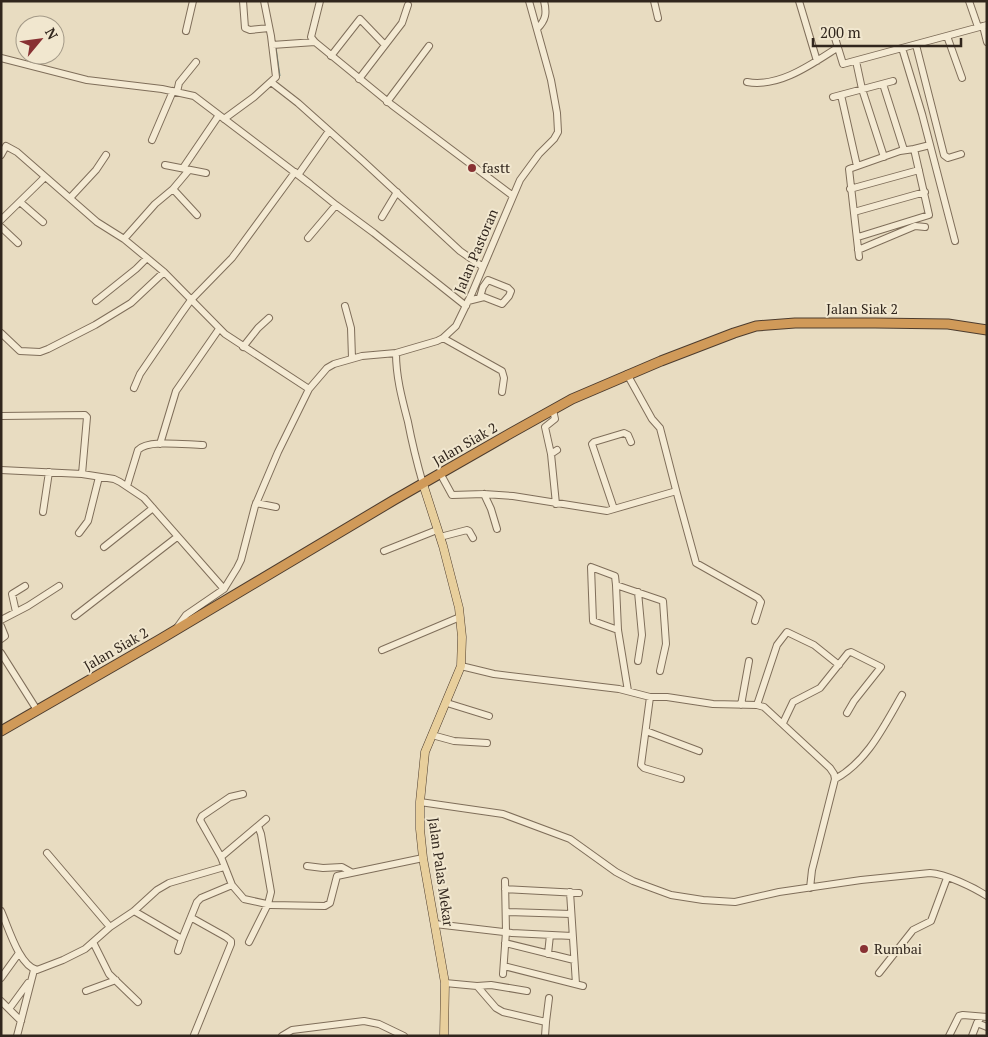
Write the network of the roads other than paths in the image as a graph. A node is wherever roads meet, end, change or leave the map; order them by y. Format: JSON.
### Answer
{"nodes":[{"id":1,"x":194,"y":1,"type":"edge"},
{"id":2,"x":242,"y":1,"type":"edge"},
{"id":3,"x":264,"y":1,"type":"edge"},
{"id":4,"x":320,"y":1,"type":"edge"},
{"id":5,"x":529,"y":1,"type":"edge"},
{"id":6,"x":544,"y":1,"type":"edge"},
{"id":7,"x":654,"y":1,"type":"edge"},
{"id":8,"x":799,"y":1,"type":"edge"},
{"id":9,"x":969,"y":1,"type":"edge"},
{"id":10,"x":408,"y":4,"type":"dead end"},
{"id":11,"x":658,"y":18,"type":"dead end"},
{"id":12,"x":982,"y":26,"type":"edge"},
{"id":13,"x":269,"y":28,"type":"junction"},
{"id":14,"x":537,"y":29,"type":"junction"},
{"id":15,"x":186,"y":31,"type":"dead end"},
{"id":16,"x":947,"y":36,"type":"junction"},
{"id":17,"x":834,"y":38,"type":"dead end"},
{"id":18,"x":315,"y":42,"type":"junction"},
{"id":19,"x":987,"y":42,"type":"edge"},
{"id":20,"x":272,"y":45,"type":"junction"},
{"id":21,"x":385,"y":45,"type":"junction"},
{"id":22,"x":916,"y":45,"type":"junction"},
{"id":23,"x":429,"y":46,"type":"dead end"},
{"id":24,"x":837,"y":48,"type":"junction"},
{"id":25,"x":902,"y":48,"type":"junction"},
{"id":26,"x":331,"y":56,"type":"junction"},
{"id":27,"x":1,"y":58,"type":"edge"},
{"id":28,"x":817,"y":61,"type":"junction"},
{"id":29,"x":856,"y":61,"type":"junction"},
{"id":30,"x":196,"y":62,"type":"dead end"},
{"id":31,"x":962,"y":78,"type":"dead end"},
{"id":32,"x":359,"y":79,"type":"junction"},
{"id":33,"x":893,"y":81,"type":"dead end"},
{"id":34,"x":272,"y":82,"type":"junction"},
{"id":35,"x":747,"y":82,"type":"dead end"},
{"id":36,"x":883,"y":84,"type":"junction"},
{"id":37,"x":862,"y":88,"type":"junction"},
{"id":38,"x":175,"y":91,"type":"junction"},
{"id":39,"x":841,"y":95,"type":"junction"},
{"id":40,"x":833,"y":97,"type":"dead end"},
{"id":41,"x":387,"y":102,"type":"junction"},
{"id":42,"x":221,"y":117,"type":"junction"},
{"id":43,"x":329,"y":132,"type":"junction"},
{"id":44,"x":152,"y":140,"type":"dead end"},
{"id":45,"x":3,"y":145,"type":"edge"},
{"id":46,"x":930,"y":145,"type":"junction"},
{"id":47,"x":904,"y":150,"type":"junction"},
{"id":48,"x":914,"y":151,"type":"junction"},
{"id":49,"x":961,"y":154,"type":"dead end"},
{"id":50,"x":1,"y":155,"type":"edge"},
{"id":51,"x":106,"y":155,"type":"dead end"},
{"id":52,"x":884,"y":157,"type":"junction"},
{"id":53,"x":165,"y":165,"type":"dead end"},
{"id":54,"x":857,"y":166,"type":"junction"},
{"id":55,"x":186,"y":169,"type":"junction"},
{"id":56,"x":919,"y":170,"type":"junction"},
{"id":57,"x":206,"y":173,"type":"dead end"},
{"id":58,"x":297,"y":174,"type":"junction"},
{"id":59,"x":45,"y":177,"type":"junction"},
{"id":60,"x":173,"y":189,"type":"junction"},
{"id":61,"x":850,"y":190,"type":"junction"},
{"id":62,"x":396,"y":192,"type":"junction"},
{"id":63,"x":925,"y":192,"type":"junction"},
{"id":64,"x":513,"y":196,"type":"junction"},
{"id":65,"x":70,"y":198,"type":"junction"},
{"id":66,"x":20,"y":202,"type":"junction"},
{"id":67,"x":336,"y":206,"type":"junction"},
{"id":68,"x":854,"y":212,"type":"junction"},
{"id":69,"x":197,"y":215,"type":"dead end"},
{"id":70,"x":382,"y":217,"type":"dead end"},
{"id":71,"x":1,"y":220,"type":"edge"},
{"id":72,"x":43,"y":222,"type":"dead end"},
{"id":73,"x":1,"y":227,"type":"edge"},
{"id":74,"x":925,"y":227,"type":"dead end"},
{"id":75,"x":858,"y":237,"type":"junction"},
{"id":76,"x":308,"y":238,"type":"dead end"},
{"id":77,"x":124,"y":239,"type":"junction"},
{"id":78,"x":955,"y":241,"type":"dead end"},
{"id":79,"x":18,"y":243,"type":"dead end"},
{"id":80,"x":147,"y":258,"type":"junction"},
{"id":81,"x":483,"y":267,"type":"junction"},
{"id":82,"x":164,"y":272,"type":"junction"},
{"id":83,"x":480,"y":297,"type":"junction"},
{"id":84,"x":191,"y":300,"type":"junction"},
{"id":85,"x":96,"y":301,"type":"dead end"},
{"id":86,"x":467,"y":303,"type":"junction"},
{"id":87,"x":345,"y":306,"type":"dead end"},
{"id":88,"x":269,"y":318,"type":"dead end"},
{"id":89,"x":219,"y":329,"type":"junction"},
{"id":90,"x":987,"y":330,"type":"edge"},
{"id":91,"x":1,"y":333,"type":"edge"},
{"id":92,"x":443,"y":338,"type":"junction"},
{"id":93,"x":244,"y":347,"type":"junction"},
{"id":94,"x":396,"y":353,"type":"junction"},
{"id":95,"x":352,"y":358,"type":"junction"},
{"id":96,"x":627,"y":374,"type":"junction"},
{"id":97,"x":134,"y":388,"type":"dead end"},
{"id":98,"x":308,"y":389,"type":"junction"},
{"id":99,"x":502,"y":392,"type":"dead end"},
{"id":100,"x":553,"y":410,"type":"junction"},
{"id":101,"x":1,"y":416,"type":"edge"},
{"id":102,"x":631,"y":442,"type":"dead end"},
{"id":103,"x":160,"y":444,"type":"junction"},
{"id":104,"x":203,"y":446,"type":"dead end"},
{"id":105,"x":1,"y":470,"type":"edge"},
{"id":106,"x":49,"y":472,"type":"junction"},
{"id":107,"x":440,"y":473,"type":"junction"},
{"id":108,"x":82,"y":474,"type":"junction"},
{"id":109,"x":99,"y":477,"type":"junction"},
{"id":110,"x":423,"y":484,"type":"junction"},
{"id":111,"x":127,"y":486,"type":"junction"},
{"id":112,"x":676,"y":490,"type":"junction"},
{"id":113,"x":484,"y":494,"type":"junction"},
{"id":114,"x":256,"y":503,"type":"junction"},
{"id":115,"x":556,"y":504,"type":"junction"},
{"id":116,"x":276,"y":507,"type":"dead end"},
{"id":117,"x":153,"y":508,"type":"junction"},
{"id":118,"x":614,"y":509,"type":"junction"},
{"id":119,"x":43,"y":512,"type":"dead end"},
{"id":120,"x":497,"y":529,"type":"dead end"},
{"id":121,"x":79,"y":533,"type":"dead end"},
{"id":122,"x":439,"y":534,"type":"junction"},
{"id":123,"x":177,"y":537,"type":"junction"},
{"id":124,"x":472,"y":538,"type":"dead end"},
{"id":125,"x":104,"y":547,"type":"dead end"},
{"id":126,"x":384,"y":551,"type":"dead end"},
{"id":127,"x":616,"y":585,"type":"junction"},
{"id":128,"x":25,"y":586,"type":"dead end"},
{"id":129,"x":59,"y":586,"type":"dead end"},
{"id":130,"x":224,"y":588,"type":"junction"},
{"id":131,"x":638,"y":592,"type":"junction"},
{"id":132,"x":16,"y":612,"type":"junction"},
{"id":133,"x":75,"y":616,"type":"dead end"},
{"id":134,"x":460,"y":617,"type":"junction"},
{"id":135,"x":1,"y":620,"type":"edge"},
{"id":136,"x":755,"y":621,"type":"dead end"},
{"id":137,"x":1,"y":626,"type":"edge"},
{"id":138,"x":176,"y":630,"type":"junction"},
{"id":139,"x":618,"y":630,"type":"junction"},
{"id":140,"x":1,"y":639,"type":"edge"},
{"id":141,"x":382,"y":650,"type":"dead end"},
{"id":142,"x":2,"y":654,"type":"edge"},
{"id":143,"x":638,"y":661,"type":"dead end"},
{"id":144,"x":749,"y":661,"type":"dead end"},
{"id":145,"x":839,"y":665,"type":"junction"},
{"id":146,"x":461,"y":666,"type":"junction"},
{"id":147,"x":660,"y":671,"type":"dead end"},
{"id":148,"x":628,"y":691,"type":"junction"},
{"id":149,"x":902,"y":695,"type":"dead end"},
{"id":150,"x":650,"y":696,"type":"junction"},
{"id":151,"x":447,"y":703,"type":"junction"},
{"id":152,"x":741,"y":705,"type":"junction"},
{"id":153,"x":757,"y":705,"type":"junction"},
{"id":154,"x":37,"y":710,"type":"junction"},
{"id":155,"x":847,"y":714,"type":"dead end"},
{"id":156,"x":490,"y":716,"type":"dead end"},
{"id":157,"x":783,"y":723,"type":"junction"},
{"id":158,"x":646,"y":730,"type":"junction"},
{"id":159,"x":1,"y":731,"type":"edge"},
{"id":160,"x":432,"y":735,"type":"junction"},
{"id":161,"x":487,"y":743,"type":"dead end"},
{"id":162,"x":699,"y":751,"type":"dead end"},
{"id":163,"x":681,"y":779,"type":"dead end"},
{"id":164,"x":834,"y":779,"type":"junction"},
{"id":165,"x":243,"y":794,"type":"dead end"},
{"id":166,"x":420,"y":802,"type":"junction"},
{"id":167,"x":266,"y":819,"type":"dead end"},
{"id":168,"x":258,"y":826,"type":"junction"},
{"id":169,"x":47,"y":853,"type":"dead end"},
{"id":170,"x":221,"y":857,"type":"junction"},
{"id":171,"x":424,"y":858,"type":"junction"},
{"id":172,"x":307,"y":866,"type":"dead end"},
{"id":173,"x":224,"y":867,"type":"junction"},
{"id":174,"x":351,"y":872,"type":"junction"},
{"id":175,"x":947,"y":878,"type":"junction"},
{"id":176,"x":505,"y":881,"type":"dead end"},
{"id":177,"x":232,"y":885,"type":"junction"},
{"id":178,"x":810,"y":888,"type":"junction"},
{"id":179,"x":505,"y":889,"type":"junction"},
{"id":180,"x":570,"y":892,"type":"junction"},
{"id":181,"x":579,"y":893,"type":"dead end"},
{"id":182,"x":987,"y":896,"type":"edge"},
{"id":183,"x":268,"y":904,"type":"junction"},
{"id":184,"x":1,"y":910,"type":"edge"},
{"id":185,"x":134,"y":911,"type":"junction"},
{"id":186,"x":506,"y":912,"type":"junction"},
{"id":187,"x":571,"y":914,"type":"junction"},
{"id":188,"x":192,"y":918,"type":"junction"},
{"id":189,"x":435,"y":924,"type":"junction"},
{"id":190,"x":110,"y":927,"type":"junction"},
{"id":191,"x":506,"y":932,"type":"junction"},
{"id":192,"x":550,"y":935,"type":"junction"},
{"id":193,"x":572,"y":936,"type":"junction"},
{"id":194,"x":182,"y":939,"type":"junction"},
{"id":195,"x":93,"y":942,"type":"junction"},
{"id":196,"x":249,"y":942,"type":"dead end"},
{"id":197,"x":506,"y":942,"type":"junction"},
{"id":198,"x":178,"y":951,"type":"dead end"},
{"id":199,"x":19,"y":953,"type":"junction"},
{"id":200,"x":548,"y":954,"type":"junction"},
{"id":201,"x":574,"y":960,"type":"junction"},
{"id":202,"x":504,"y":966,"type":"junction"},
{"id":203,"x":34,"y":970,"type":"junction"},
{"id":204,"x":879,"y":973,"type":"dead end"},
{"id":205,"x":503,"y":974,"type":"dead end"},
{"id":206,"x":1,"y":978,"type":"edge"},
{"id":207,"x":31,"y":980,"type":"junction"},
{"id":208,"x":116,"y":980,"type":"junction"},
{"id":209,"x":445,"y":983,"type":"junction"},
{"id":210,"x":576,"y":984,"type":"junction"},
{"id":211,"x":477,"y":986,"type":"junction"},
{"id":212,"x":583,"y":986,"type":"dead end"},
{"id":213,"x":86,"y":990,"type":"dead end"},
{"id":214,"x":527,"y":991,"type":"dead end"},
{"id":215,"x":549,"y":998,"type":"dead end"},
{"id":216,"x":1,"y":1001,"type":"edge"},
{"id":217,"x":138,"y":1002,"type":"dead end"},
{"id":218,"x":9,"y":1008,"type":"junction"},
{"id":219,"x":984,"y":1017,"type":"edge"},
{"id":220,"x":21,"y":1021,"type":"junction"},
{"id":221,"x":546,"y":1022,"type":"junction"},
{"id":222,"x":977,"y":1023,"type":"junction"},
{"id":223,"x":987,"y":1027,"type":"edge"},
{"id":224,"x":194,"y":1034,"type":"dead end"},
{"id":225,"x":17,"y":1036,"type":"edge"},
{"id":226,"x":282,"y":1036,"type":"edge"},
{"id":227,"x":403,"y":1036,"type":"edge"},
{"id":228,"x":444,"y":1036,"type":"edge"},
{"id":229,"x":545,"y":1036,"type":"edge"},
{"id":230,"x":949,"y":1036,"type":"edge"},
{"id":231,"x":972,"y":1036,"type":"edge"}],
"edges":[{"from":1,"to":15,"type":"street"},
{"from":2,"to":13,"type":"street"},
{"from":3,"to":13,"type":"street"},
{"from":4,"to":18,"type":"street"},
{"from":5,"to":14,"type":"street","name":"Jalan Pastoran"},
{"from":6,"to":14,"type":"street"},
{"from":7,"to":11,"type":"street"},
{"from":8,"to":28,"type":"street"},
{"from":9,"to":12,"type":"street"},
{"from":10,"to":21,"type":"street"},
{"from":12,"to":16,"type":"street"},
{"from":12,"to":19,"type":"street"},
{"from":13,"to":20,"type":"street"},
{"from":14,"to":64,"type":"street","name":"Jalan Pastoran"},
{"from":16,"to":22,"type":"street"},
{"from":16,"to":31,"type":"street"},
{"from":17,"to":24,"type":"street"},
{"from":18,"to":20,"type":"street"},
{"from":18,"to":26,"type":"street"},
{"from":20,"to":34,"type":"street"},
{"from":21,"to":26,"type":"street"},
{"from":21,"to":32,"type":"street"},
{"from":22,"to":25,"type":"street"},
{"from":22,"to":49,"type":"street"},
{"from":23,"to":41,"type":"street"},
{"from":24,"to":28,"type":"street"},
{"from":24,"to":29,"type":"street"},
{"from":25,"to":29,"type":"street"},
{"from":25,"to":46,"type":"street"},
{"from":26,"to":32,"type":"street"},
{"from":27,"to":38,"type":"street"},
{"from":28,"to":35,"type":"street"},
{"from":29,"to":37,"type":"street"},
{"from":30,"to":38,"type":"street"},
{"from":32,"to":41,"type":"street"},
{"from":33,"to":36,"type":"street"},
{"from":34,"to":42,"type":"street"},
{"from":34,"to":43,"type":"street"},
{"from":36,"to":37,"type":"street"},
{"from":36,"to":47,"type":"street"},
{"from":37,"to":39,"type":"street"},
{"from":37,"to":52,"type":"street"},
{"from":38,"to":42,"type":"street"},
{"from":38,"to":44,"type":"street"},
{"from":39,"to":40,"type":"street"},
{"from":39,"to":54,"type":"street"},
{"from":41,"to":64,"type":"street"},
{"from":42,"to":55,"type":"street"},
{"from":42,"to":58,"type":"street"},
{"from":43,"to":58,"type":"street"},
{"from":43,"to":62,"type":"street"},
{"from":45,"to":50,"type":"street"},
{"from":45,"to":59,"type":"street"},
{"from":46,"to":48,"type":"street"},
{"from":46,"to":78,"type":"street"},
{"from":47,"to":48,"type":"street"},
{"from":47,"to":52,"type":"street"},
{"from":48,"to":56,"type":"street"},
{"from":51,"to":65,"type":"street"},
{"from":52,"to":54,"type":"street"},
{"from":53,"to":55,"type":"street"},
{"from":54,"to":61,"type":"street"},
{"from":55,"to":57,"type":"street"},
{"from":55,"to":60,"type":"street"},
{"from":56,"to":61,"type":"street"},
{"from":56,"to":63,"type":"street"},
{"from":58,"to":67,"type":"street"},
{"from":58,"to":84,"type":"street"},
{"from":59,"to":65,"type":"street"},
{"from":59,"to":66,"type":"street"},
{"from":60,"to":69,"type":"street"},
{"from":60,"to":77,"type":"street"},
{"from":61,"to":68,"type":"street"},
{"from":62,"to":70,"type":"street"},
{"from":62,"to":81,"type":"street"},
{"from":63,"to":68,"type":"street"},
{"from":63,"to":75,"type":"street"},
{"from":64,"to":81,"type":"street","name":"Jalan Pastoran"},
{"from":65,"to":77,"type":"street"},
{"from":66,"to":71,"type":"street"},
{"from":66,"to":72,"type":"street"},
{"from":67,"to":76,"type":"street"},
{"from":67,"to":86,"type":"street"},
{"from":68,"to":75,"type":"street"},
{"from":73,"to":79,"type":"street"},
{"from":74,"to":75,"type":"street"},
{"from":77,"to":80,"type":"street"},
{"from":80,"to":82,"type":"street"},
{"from":80,"to":85,"type":"street"},
{"from":81,"to":86,"type":"street","name":"Jalan Pastoran"},
{"from":82,"to":84,"type":"street"},
{"from":82,"to":91,"type":"street"},
{"from":83,"to":83,"type":"street"},
{"from":83,"to":86,"type":"street"},
{"from":84,"to":89,"type":"street"},
{"from":84,"to":97,"type":"street"},
{"from":86,"to":92,"type":"street","name":"Jalan Pastoran"},
{"from":87,"to":95,"type":"street"},
{"from":88,"to":93,"type":"street"},
{"from":89,"to":93,"type":"street"},
{"from":89,"to":103,"type":"street"},
{"from":90,"to":96,"type":"highway","name":"Jalan Siak 2"},
{"from":92,"to":94,"type":"street","name":"Jalan Pastoran"},
{"from":92,"to":99,"type":"street"},
{"from":93,"to":98,"type":"street"},
{"from":94,"to":95,"type":"street","name":"Jalan Pastoran"},
{"from":94,"to":110,"type":"street"},
{"from":95,"to":98,"type":"street","name":"Jalan Pastoran"},
{"from":96,"to":100,"type":"highway","name":"Jalan Siak 2"},
{"from":96,"to":112,"type":"street"},
{"from":98,"to":114,"type":"street","name":"Jalan Pastoran"},
{"from":100,"to":107,"type":"highway","name":"Jalan Siak 2"},
{"from":100,"to":115,"type":"street"},
{"from":101,"to":108,"type":"street"},
{"from":102,"to":118,"type":"street"},
{"from":103,"to":104,"type":"street"},
{"from":103,"to":111,"type":"street"},
{"from":105,"to":106,"type":"street"},
{"from":106,"to":108,"type":"street"},
{"from":106,"to":119,"type":"street"},
{"from":107,"to":110,"type":"highway","name":"Jalan Siak 2"},
{"from":107,"to":113,"type":"street"},
{"from":108,"to":109,"type":"street"},
{"from":109,"to":111,"type":"street"},
{"from":109,"to":121,"type":"street"},
{"from":110,"to":122,"type":"main road","name":"Jalan Palas Mekar"},
{"from":110,"to":138,"type":"highway","name":"Jalan Siak 2"},
{"from":111,"to":117,"type":"street"},
{"from":112,"to":118,"type":"street"},
{"from":112,"to":136,"type":"street"},
{"from":113,"to":115,"type":"street"},
{"from":113,"to":120,"type":"street"},
{"from":114,"to":116,"type":"street"},
{"from":114,"to":130,"type":"street","name":"Jalan Pastoran"},
{"from":115,"to":118,"type":"street"},
{"from":117,"to":123,"type":"street"},
{"from":117,"to":125,"type":"street"},
{"from":122,"to":124,"type":"street"},
{"from":122,"to":126,"type":"street"},
{"from":122,"to":134,"type":"main road","name":"Jalan Palas Mekar"},
{"from":123,"to":130,"type":"street"},
{"from":123,"to":133,"type":"street"},
{"from":127,"to":131,"type":"street"},
{"from":127,"to":139,"type":"street"},
{"from":127,"to":139,"type":"street"},
{"from":128,"to":132,"type":"street"},
{"from":129,"to":132,"type":"street"},
{"from":130,"to":138,"type":"street"},
{"from":131,"to":143,"type":"street"},
{"from":131,"to":147,"type":"street"},
{"from":132,"to":135,"type":"street"},
{"from":134,"to":141,"type":"street"},
{"from":134,"to":146,"type":"main road","name":"Jalan Palas Mekar"},
{"from":137,"to":140,"type":"street"},
{"from":138,"to":154,"type":"highway","name":"Jalan Siak 2"},
{"from":139,"to":148,"type":"street"},
{"from":142,"to":154,"type":"street"},
{"from":144,"to":152,"type":"street"},
{"from":145,"to":153,"type":"street"},
{"from":145,"to":155,"type":"street"},
{"from":145,"to":157,"type":"street"},
{"from":146,"to":148,"type":"street"},
{"from":146,"to":151,"type":"main road","name":"Jalan Palas Mekar"},
{"from":148,"to":150,"type":"street"},
{"from":149,"to":164,"type":"street"},
{"from":150,"to":152,"type":"street"},
{"from":150,"to":158,"type":"street"},
{"from":151,"to":156,"type":"street"},
{"from":151,"to":160,"type":"main road","name":"Jalan Palas Mekar"},
{"from":152,"to":153,"type":"street"},
{"from":153,"to":157,"type":"street"},
{"from":154,"to":159,"type":"highway","name":"Jalan Siak 2"},
{"from":157,"to":164,"type":"street"},
{"from":158,"to":162,"type":"street"},
{"from":158,"to":163,"type":"street"},
{"from":160,"to":161,"type":"street"},
{"from":160,"to":166,"type":"main road","name":"Jalan Palas Mekar"},
{"from":164,"to":178,"type":"street"},
{"from":165,"to":170,"type":"street"},
{"from":166,"to":171,"type":"main road","name":"Jalan Palas Mekar"},
{"from":166,"to":178,"type":"street"},
{"from":167,"to":168,"type":"street"},
{"from":168,"to":170,"type":"street"},
{"from":168,"to":183,"type":"street"},
{"from":169,"to":190,"type":"street"},
{"from":170,"to":173,"type":"street"},
{"from":171,"to":174,"type":"street"},
{"from":171,"to":189,"type":"main road","name":"Jalan Palas Mekar"},
{"from":172,"to":174,"type":"street"},
{"from":173,"to":177,"type":"street"},
{"from":173,"to":185,"type":"street"},
{"from":174,"to":183,"type":"street"},
{"from":175,"to":178,"type":"street"},
{"from":175,"to":182,"type":"street"},
{"from":175,"to":204,"type":"street"},
{"from":176,"to":179,"type":"street"},
{"from":177,"to":183,"type":"street"},
{"from":177,"to":188,"type":"street"},
{"from":179,"to":180,"type":"street"},
{"from":179,"to":186,"type":"street"},
{"from":180,"to":181,"type":"street"},
{"from":180,"to":187,"type":"street"},
{"from":183,"to":196,"type":"street"},
{"from":184,"to":199,"type":"street"},
{"from":185,"to":190,"type":"street"},
{"from":185,"to":194,"type":"street"},
{"from":186,"to":187,"type":"street"},
{"from":186,"to":191,"type":"street"},
{"from":187,"to":193,"type":"street"},
{"from":188,"to":194,"type":"street"},
{"from":188,"to":224,"type":"street"},
{"from":189,"to":191,"type":"street"},
{"from":189,"to":209,"type":"main road","name":"Jalan Palas Mekar"},
{"from":190,"to":195,"type":"street"},
{"from":191,"to":192,"type":"street"},
{"from":191,"to":197,"type":"street"},
{"from":192,"to":193,"type":"street"},
{"from":192,"to":200,"type":"street"},
{"from":193,"to":201,"type":"street"},
{"from":194,"to":198,"type":"street"},
{"from":195,"to":203,"type":"street"},
{"from":195,"to":208,"type":"street"},
{"from":197,"to":200,"type":"street"},
{"from":197,"to":202,"type":"street"},
{"from":199,"to":203,"type":"street"},
{"from":199,"to":206,"type":"street"},
{"from":200,"to":201,"type":"street"},
{"from":201,"to":210,"type":"street"},
{"from":202,"to":205,"type":"street"},
{"from":202,"to":210,"type":"street"},
{"from":203,"to":207,"type":"street"},
{"from":207,"to":218,"type":"street"},
{"from":207,"to":220,"type":"street"},
{"from":208,"to":213,"type":"street"},
{"from":208,"to":217,"type":"street"},
{"from":209,"to":211,"type":"street"},
{"from":209,"to":228,"type":"main road","name":"Jalan Palas Mekar"},
{"from":210,"to":212,"type":"street"},
{"from":211,"to":214,"type":"street"},
{"from":211,"to":221,"type":"street"},
{"from":215,"to":221,"type":"street"},
{"from":216,"to":218,"type":"street"},
{"from":218,"to":220,"type":"street"},
{"from":219,"to":222,"type":"street"},
{"from":219,"to":230,"type":"street"},
{"from":220,"to":225,"type":"street"},
{"from":221,"to":229,"type":"street"},
{"from":222,"to":223,"type":"street"},
{"from":222,"to":231,"type":"street"},
{"from":226,"to":227,"type":"street"}]}
